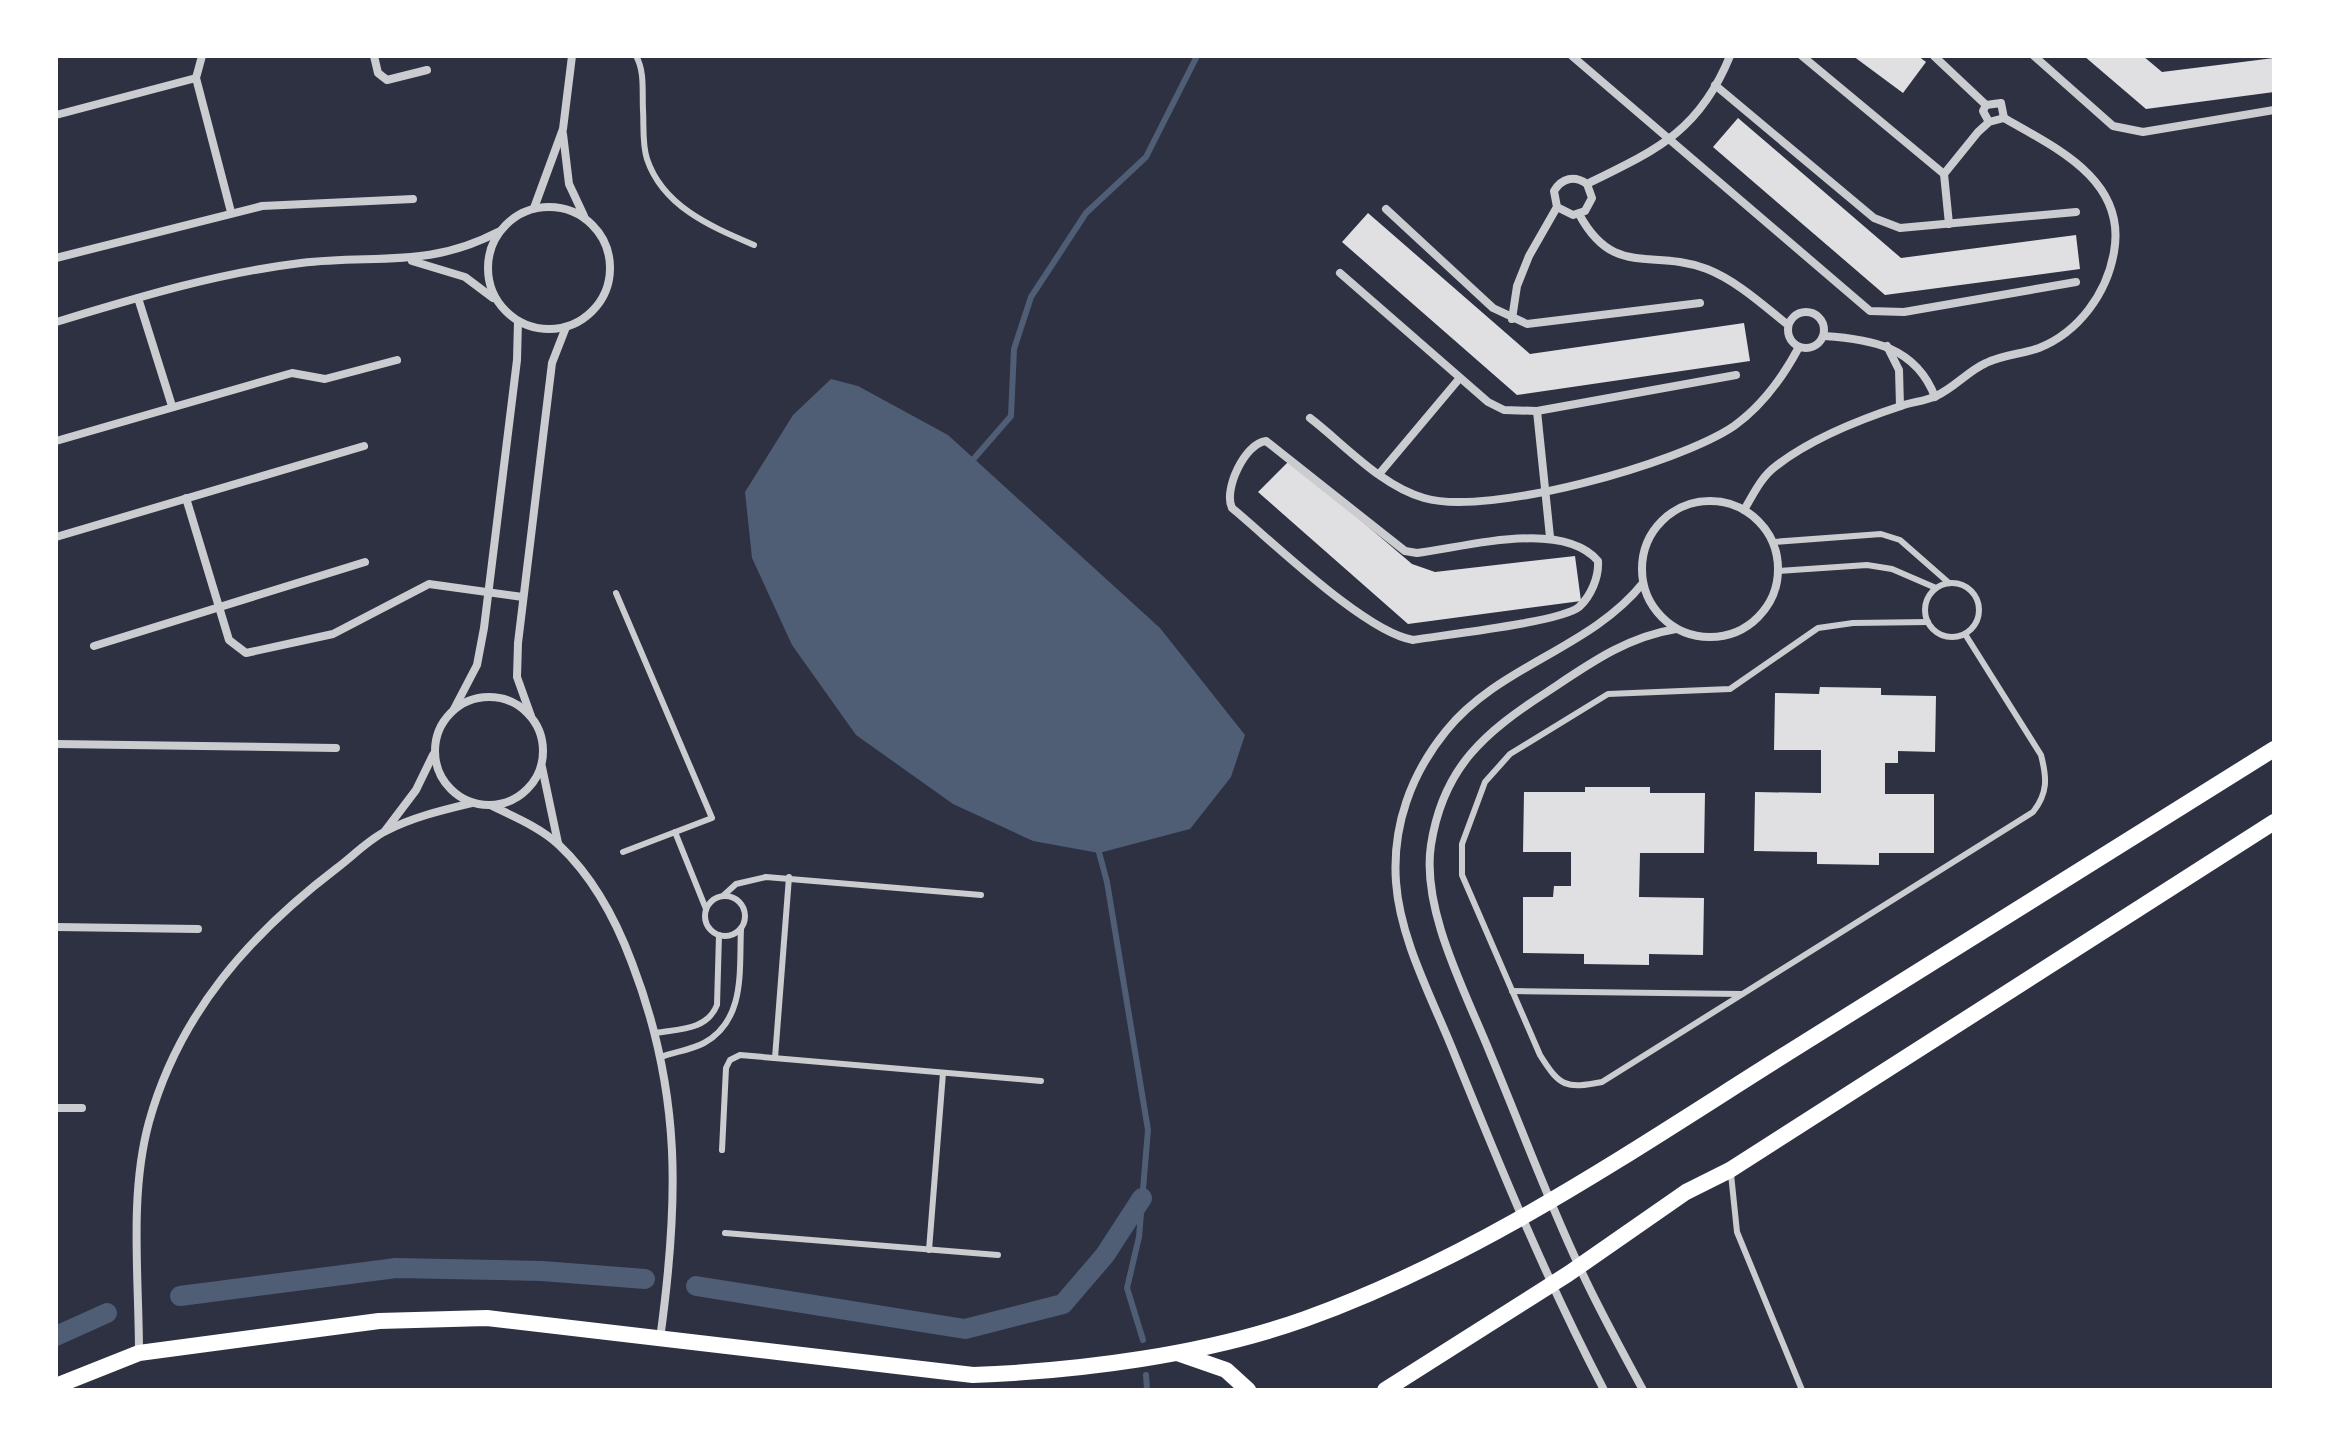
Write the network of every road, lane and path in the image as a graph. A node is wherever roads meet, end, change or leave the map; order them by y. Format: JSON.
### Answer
{"nodes":[{"id":1,"x":202,"y":56,"type":"edge"},
{"id":2,"x":374,"y":56,"type":"edge"},
{"id":3,"x":572,"y":56,"type":"edge"},
{"id":4,"x":636,"y":56,"type":"edge"},
{"id":5,"x":1572,"y":56,"type":"edge"},
{"id":6,"x":1730,"y":56,"type":"edge"},
{"id":7,"x":1802,"y":56,"type":"edge"},
{"id":8,"x":1934,"y":56,"type":"edge"},
{"id":9,"x":2034,"y":56,"type":"edge"},
{"id":10,"x":427,"y":70,"type":"dead end"},
{"id":11,"x":196,"y":78,"type":"junction"},
{"id":12,"x":1715,"y":85,"type":"junction"},
{"id":13,"x":1986,"y":105,"type":"junction"},
{"id":14,"x":2274,"y":110,"type":"edge"},
{"id":15,"x":56,"y":115,"type":"edge"},
{"id":16,"x":2004,"y":118,"type":"junction"},
{"id":17,"x":1989,"y":122,"type":"junction"},
{"id":18,"x":563,"y":129,"type":"junction"},
{"id":19,"x":1671,"y":139,"type":"junction"},
{"id":20,"x":1944,"y":174,"type":"junction"},
{"id":21,"x":1587,"y":184,"type":"junction"},
{"id":22,"x":413,"y":199,"type":"dead end"},
{"id":23,"x":1557,"y":207,"type":"junction"},
{"id":24,"x":534,"y":208,"type":"junction"},
{"id":25,"x":1386,"y":209,"type":"dead end"},
{"id":26,"x":231,"y":212,"type":"junction"},
{"id":27,"x":2076,"y":212,"type":"dead end"},
{"id":28,"x":1579,"y":214,"type":"junction"},
{"id":29,"x":584,"y":218,"type":"junction"},
{"id":30,"x":1949,"y":224,"type":"junction"},
{"id":31,"x":498,"y":232,"type":"junction"},
{"id":32,"x":754,"y":245,"type":"dead end"},
{"id":33,"x":56,"y":258,"type":"edge"},
{"id":34,"x":407,"y":260,"type":"junction"},
{"id":35,"x":1340,"y":273,"type":"dead end"},
{"id":36,"x":2076,"y":282,"type":"dead end"},
{"id":37,"x":138,"y":298,"type":"junction"},
{"id":38,"x":496,"y":301,"type":"junction"},
{"id":39,"x":1700,"y":303,"type":"dead end"},
{"id":40,"x":1512,"y":319,"type":"junction"},
{"id":41,"x":518,"y":321,"type":"junction"},
{"id":42,"x":56,"y":322,"type":"edge"},
{"id":43,"x":1788,"y":325,"type":"junction"},
{"id":44,"x":566,"y":327,"type":"junction"},
{"id":45,"x":1824,"y":336,"type":"junction"},
{"id":46,"x":1887,"y":346,"type":"junction"},
{"id":47,"x":1799,"y":347,"type":"junction"},
{"id":48,"x":397,"y":360,"type":"dead end"},
{"id":49,"x":1736,"y":375,"type":"dead end"},
{"id":50,"x":1459,"y":379,"type":"junction"},
{"id":51,"x":1935,"y":397,"type":"junction"},
{"id":52,"x":172,"y":406,"type":"junction"},
{"id":53,"x":1900,"y":406,"type":"junction"},
{"id":54,"x":1537,"y":411,"type":"junction"},
{"id":55,"x":1310,"y":418,"type":"dead end"},
{"id":56,"x":56,"y":441,"type":"edge"},
{"id":57,"x":364,"y":446,"type":"dead end"},
{"id":58,"x":1380,"y":473,"type":"junction"},
{"id":59,"x":1545,"y":491,"type":"junction"},
{"id":60,"x":186,"y":498,"type":"junction"},
{"id":61,"x":1744,"y":510,"type":"junction"},
{"id":62,"x":56,"y":537,"type":"edge"},
{"id":63,"x":1550,"y":537,"type":"junction"},
{"id":64,"x":1773,"y":542,"type":"junction"},
{"id":65,"x":365,"y":562,"type":"dead end"},
{"id":66,"x":1778,"y":571,"type":"junction"},
{"id":67,"x":1643,"y":583,"type":"junction"},
{"id":68,"x":1949,"y":583,"type":"junction"},
{"id":69,"x":1936,"y":588,"type":"junction"},
{"id":70,"x":488,"y":593,"type":"junction"},
{"id":71,"x":616,"y":593,"type":"dead end"},
{"id":72,"x":523,"y":597,"type":"junction"},
{"id":73,"x":220,"y":605,"type":"junction"},
{"id":74,"x":1928,"y":622,"type":"junction"},
{"id":75,"x":1676,"y":629,"type":"junction"},
{"id":76,"x":1965,"y":634,"type":"junction"},
{"id":77,"x":94,"y":646,"type":"dead end"},
{"id":78,"x":454,"y":709,"type":"junction"},
{"id":79,"x":531,"y":716,"type":"junction"},
{"id":80,"x":56,"y":744,"type":"edge"},
{"id":81,"x":336,"y":748,"type":"dead end"},
{"id":82,"x":2274,"y":749,"type":"edge"},
{"id":83,"x":434,"y":754,"type":"junction"},
{"id":84,"x":542,"y":767,"type":"junction"},
{"id":85,"x":472,"y":803,"type":"junction"},
{"id":86,"x":492,"y":806,"type":"junction"},
{"id":87,"x":2274,"y":822,"type":"edge"},
{"id":88,"x":384,"y":832,"type":"junction"},
{"id":89,"x":675,"y":832,"type":"junction"},
{"id":90,"x":558,"y":844,"type":"junction"},
{"id":91,"x":623,"y":852,"type":"dead end"},
{"id":92,"x":789,"y":877,"type":"junction"},
{"id":93,"x":724,"y":895,"type":"junction"},
{"id":94,"x":981,"y":895,"type":"dead end"},
{"id":95,"x":706,"y":909,"type":"junction"},
{"id":96,"x":56,"y":927,"type":"edge"},
{"id":97,"x":198,"y":929,"type":"dead end"},
{"id":98,"x":741,"y":929,"type":"junction"},
{"id":99,"x":719,"y":935,"type":"junction"},
{"id":100,"x":1512,"y":991,"type":"junction"},
{"id":101,"x":1742,"y":994,"type":"junction"},
{"id":102,"x":656,"y":1033,"type":"junction"},
{"id":103,"x":661,"y":1057,"type":"junction"},
{"id":104,"x":775,"y":1058,"type":"junction"},
{"id":105,"x":943,"y":1073,"type":"junction"},
{"id":106,"x":1041,"y":1081,"type":"dead end"},
{"id":107,"x":56,"y":1108,"type":"edge"},
{"id":108,"x":82,"y":1108,"type":"dead end"},
{"id":109,"x":722,"y":1150,"type":"dead end"},
{"id":110,"x":1730,"y":1170,"type":"junction"},
{"id":111,"x":1551,"y":1201,"type":"junction"},
{"id":112,"x":1521,"y":1218,"type":"junction"},
{"id":113,"x":725,"y":1233,"type":"dead end"},
{"id":114,"x":929,"y":1250,"type":"junction"},
{"id":115,"x":998,"y":1255,"type":"dead end"},
{"id":116,"x":1579,"y":1266,"type":"junction"},
{"id":117,"x":1550,"y":1286,"type":"junction"},
{"id":118,"x":660,"y":1339,"type":"junction"},
{"id":119,"x":139,"y":1353,"type":"junction"},
{"id":120,"x":1176,"y":1353,"type":"junction"},
{"id":121,"x":56,"y":1386,"type":"edge"},
{"id":122,"x":1248,"y":1390,"type":"edge"},
{"id":123,"x":1385,"y":1390,"type":"edge"},
{"id":124,"x":1604,"y":1390,"type":"edge"},
{"id":125,"x":1643,"y":1390,"type":"edge"},
{"id":126,"x":1802,"y":1390,"type":"edge"}],
"edges":[{"from":1,"to":11,"type":"street"},
{"from":2,"to":10,"type":"street"},
{"from":3,"to":18,"type":"street"},
{"from":4,"to":32,"type":"lane"},
{"from":5,"to":19,"type":"street"},
{"from":6,"to":12,"type":"street"},
{"from":7,"to":20,"type":"street"},
{"from":8,"to":13,"type":"street"},
{"from":9,"to":14,"type":"street"},
{"from":11,"to":15,"type":"street"},
{"from":11,"to":26,"type":"street"},
{"from":12,"to":19,"type":"street"},
{"from":12,"to":30,"type":"street"},
{"from":13,"to":16,"type":"street"},
{"from":13,"to":17,"type":"street"},
{"from":16,"to":17,"type":"street"},
{"from":16,"to":51,"type":"street"},
{"from":17,"to":20,"type":"street"},
{"from":18,"to":24,"type":"street"},
{"from":18,"to":29,"type":"street"},
{"from":19,"to":21,"type":"street"},
{"from":19,"to":36,"type":"street"},
{"from":20,"to":30,"type":"street"},
{"from":21,"to":23,"type":"street"},
{"from":21,"to":28,"type":"street"},
{"from":22,"to":26,"type":"street"},
{"from":23,"to":28,"type":"street"},
{"from":23,"to":40,"type":"street"},
{"from":24,"to":29,"type":"street"},
{"from":24,"to":31,"type":"street"},
{"from":25,"to":40,"type":"street"},
{"from":26,"to":33,"type":"street"},
{"from":27,"to":30,"type":"street"},
{"from":28,"to":43,"type":"street"},
{"from":29,"to":44,"type":"street"},
{"from":31,"to":34,"type":"street"},
{"from":31,"to":38,"type":"street"},
{"from":34,"to":37,"type":"street"},
{"from":34,"to":38,"type":"street"},
{"from":35,"to":50,"type":"street"},
{"from":37,"to":42,"type":"street"},
{"from":37,"to":52,"type":"street"},
{"from":38,"to":41,"type":"street"},
{"from":39,"to":40,"type":"street"},
{"from":41,"to":44,"type":"street"},
{"from":41,"to":70,"type":"street"},
{"from":43,"to":45,"type":"street"},
{"from":43,"to":47,"type":"street"},
{"from":44,"to":72,"type":"street"},
{"from":45,"to":46,"type":"street"},
{"from":45,"to":47,"type":"street"},
{"from":46,"to":51,"type":"street"},
{"from":46,"to":53,"type":"street"},
{"from":47,"to":59,"type":"street"},
{"from":48,"to":52,"type":"street"},
{"from":49,"to":54,"type":"street"},
{"from":50,"to":54,"type":"street"},
{"from":50,"to":58,"type":"street"},
{"from":51,"to":53,"type":"street"},
{"from":52,"to":56,"type":"street"},
{"from":53,"to":61,"type":"street"},
{"from":54,"to":59,"type":"street"},
{"from":55,"to":58,"type":"street"},
{"from":57,"to":60,"type":"street"},
{"from":58,"to":59,"type":"street"},
{"from":59,"to":63,"type":"street"},
{"from":60,"to":62,"type":"street"},
{"from":60,"to":73,"type":"street"},
{"from":61,"to":64,"type":"street"},
{"from":61,"to":67,"type":"street"},
{"from":63,"to":63,"type":"street"},
{"from":64,"to":66,"type":"street"},
{"from":64,"to":68,"type":"lane"},
{"from":65,"to":73,"type":"street"},
{"from":66,"to":69,"type":"lane"},
{"from":66,"to":75,"type":"street"},
{"from":67,"to":75,"type":"street"},
{"from":67,"to":112,"type":"street"},
{"from":68,"to":69,"type":"lane"},
{"from":68,"to":76,"type":"lane"},
{"from":69,"to":74,"type":"lane"},
{"from":70,"to":72,"type":"street"},
{"from":70,"to":73,"type":"street"},
{"from":70,"to":78,"type":"street"},
{"from":71,"to":89,"type":"lane"},
{"from":72,"to":79,"type":"street"},
{"from":73,"to":77,"type":"street"},
{"from":74,"to":76,"type":"lane"},
{"from":74,"to":100,"type":"lane"},
{"from":75,"to":111,"type":"street"},
{"from":76,"to":101,"type":"lane"},
{"from":78,"to":79,"type":"street"},
{"from":78,"to":83,"type":"street"},
{"from":79,"to":84,"type":"street"},
{"from":80,"to":81,"type":"street"},
{"from":82,"to":111,"type":"main road"},
{"from":83,"to":85,"type":"street"},
{"from":83,"to":88,"type":"street"},
{"from":84,"to":86,"type":"street"},
{"from":84,"to":90,"type":"street"},
{"from":85,"to":86,"type":"street"},
{"from":85,"to":88,"type":"street"},
{"from":86,"to":90,"type":"street"},
{"from":87,"to":110,"type":"main road"},
{"from":88,"to":119,"type":"street"},
{"from":89,"to":91,"type":"lane"},
{"from":89,"to":95,"type":"lane"},
{"from":90,"to":102,"type":"street"},
{"from":92,"to":93,"type":"lane"},
{"from":92,"to":94,"type":"lane"},
{"from":92,"to":104,"type":"lane"},
{"from":93,"to":95,"type":"lane"},
{"from":93,"to":98,"type":"lane"},
{"from":95,"to":99,"type":"lane"},
{"from":96,"to":97,"type":"street"},
{"from":98,"to":99,"type":"lane"},
{"from":98,"to":103,"type":"lane"},
{"from":99,"to":102,"type":"lane"},
{"from":100,"to":101,"type":"lane"},
{"from":100,"to":101,"type":"lane"},
{"from":102,"to":103,"type":"street"},
{"from":103,"to":118,"type":"street"},
{"from":104,"to":105,"type":"lane"},
{"from":104,"to":109,"type":"lane"},
{"from":105,"to":106,"type":"lane"},
{"from":105,"to":114,"type":"lane"},
{"from":107,"to":108,"type":"street"},
{"from":110,"to":116,"type":"main road"},
{"from":110,"to":126,"type":"lane"},
{"from":111,"to":112,"type":"main road"},
{"from":111,"to":116,"type":"street"},
{"from":112,"to":117,"type":"street"},
{"from":112,"to":120,"type":"main road"},
{"from":113,"to":114,"type":"lane"},
{"from":114,"to":115,"type":"lane"},
{"from":116,"to":117,"type":"main road"},
{"from":116,"to":125,"type":"street"},
{"from":117,"to":123,"type":"main road"},
{"from":117,"to":124,"type":"street"},
{"from":118,"to":119,"type":"main road"},
{"from":118,"to":120,"type":"main road"},
{"from":119,"to":121,"type":"main road"},
{"from":120,"to":122,"type":"main road"}]}
